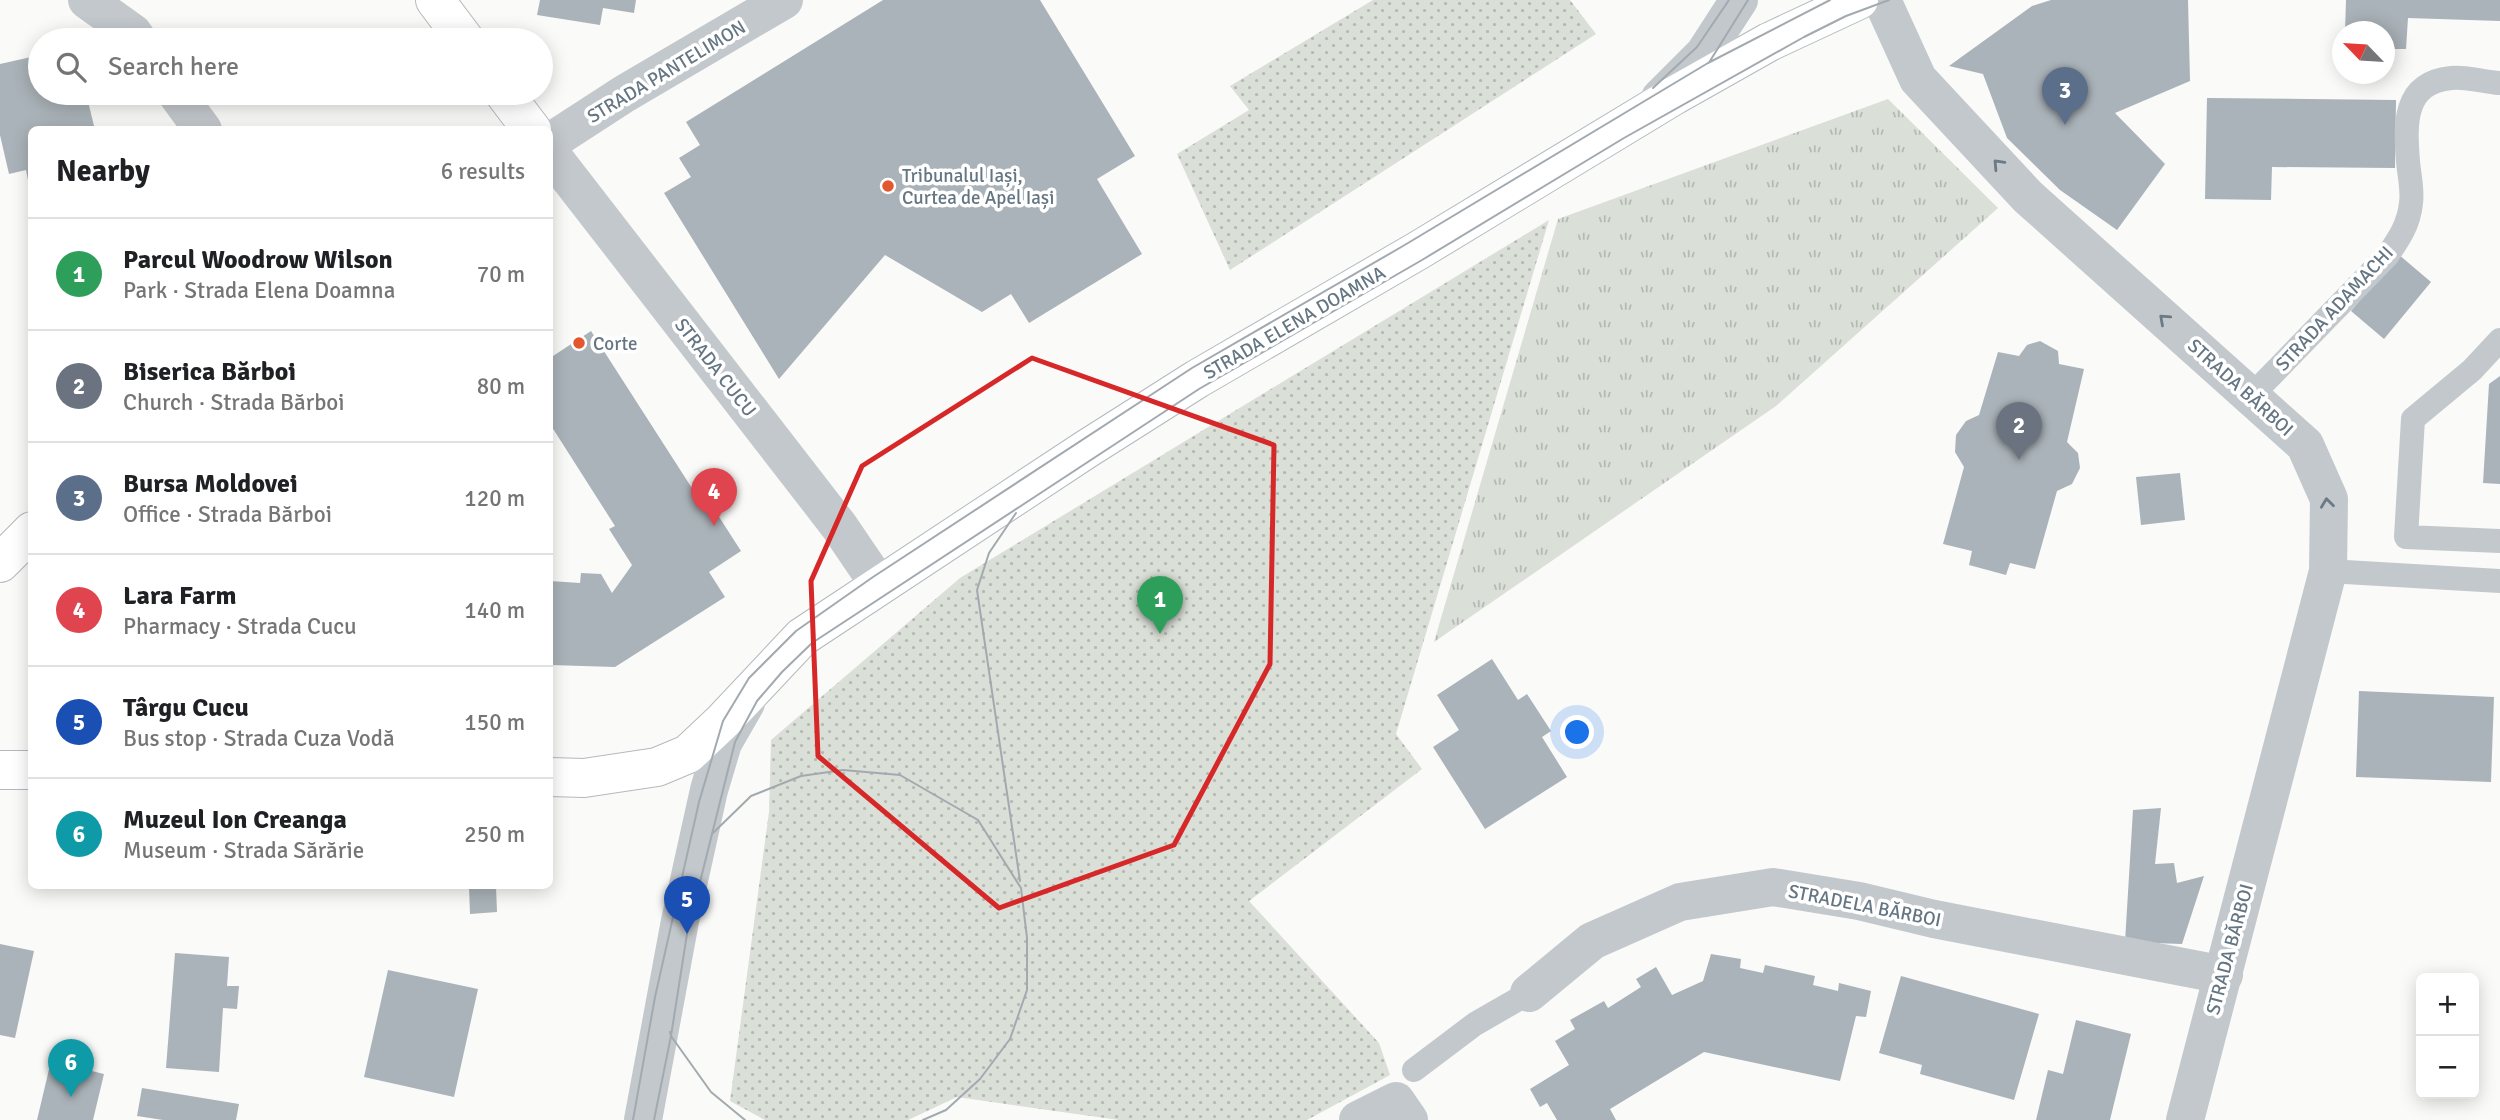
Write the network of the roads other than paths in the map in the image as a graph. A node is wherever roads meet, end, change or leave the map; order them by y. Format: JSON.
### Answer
{"nodes":[{"id":1,"x":87,"y":0,"type":"edge"},
{"id":2,"x":435,"y":0,"type":"edge"},
{"id":3,"x":784,"y":0,"type":"edge"},
{"id":4,"x":1859,"y":0,"type":"edge"},
{"id":5,"x":1882,"y":0,"type":"edge"},
{"id":6,"x":1736,"y":1,"type":"edge"},
{"id":7,"x":126,"y":28,"type":"edge"},
{"id":8,"x":456,"y":28,"type":"edge"},
{"id":9,"x":1769,"y":42,"type":"junction"},
{"id":10,"x":2498,"y":83,"type":"edge"},
{"id":11,"x":185,"y":105,"type":"edge"},
{"id":12,"x":513,"y":105,"type":"edge"},
{"id":13,"x":1644,"y":114,"type":"junction"},
{"id":14,"x":200,"y":126,"type":"edge"},
{"id":15,"x":529,"y":126,"type":"edge"},
{"id":16,"x":553,"y":140,"type":"edge"},
{"id":17,"x":553,"y":157,"type":"edge"},
{"id":18,"x":2500,"y":340,"type":"edge"},
{"id":19,"x":2251,"y":396,"type":"junction"},
{"id":20,"x":28,"y":535,"type":"edge"},
{"id":21,"x":2500,"y":541,"type":"edge"},
{"id":22,"x":0,"y":563,"type":"edge"},
{"id":23,"x":2328,"y":571,"type":"junction"},
{"id":24,"x":2500,"y":581,"type":"edge"},
{"id":25,"x":878,"y":585,"type":"junction"},
{"id":26,"x":756,"y":684,"type":"junction"},
{"id":27,"x":0,"y":770,"type":"edge"},
{"id":28,"x":28,"y":770,"type":"edge"},
{"id":29,"x":553,"y":777,"type":"edge"},
{"id":30,"x":2224,"y":975,"type":"junction"},
{"id":31,"x":1529,"y":993,"type":"joint"},
{"id":32,"x":1407,"y":1097,"type":"edge"},
{"id":33,"x":643,"y":1120,"type":"edge"},
{"id":34,"x":1358,"y":1120,"type":"edge"},
{"id":35,"x":2185,"y":1120,"type":"edge"}],
"edges":[{"from":1,"to":7,"type":"street"},
{"from":2,"to":8,"type":"main road"},
{"from":3,"to":16,"type":"street","name":"STRADA PANTELIMON"},
{"from":4,"to":9,"type":"main road","name":"STRADA ELENA DOAMNA"},
{"from":19,"to":5,"type":"street","name":"STRADA BĂRBOI","one_way":true},
{"from":6,"to":9,"type":"street"},
{"from":6,"to":13,"type":"street"},
{"from":9,"to":13,"type":"main road","name":"STRADA ELENA DOAMNA"},
{"from":10,"to":19,"type":"lane","name":"STRADA ADAMACHI"},
{"from":11,"to":14,"type":"street"},
{"from":12,"to":15,"type":"main road"},
{"from":13,"to":25,"type":"main road","name":"STRADA ELENA DOAMNA"},
{"from":17,"to":25,"type":"street","name":"STRADA CUCU"},
{"from":18,"to":21,"type":"lane"},
{"from":23,"to":19,"type":"street","name":"STRADA BĂRBOI","one_way":true},
{"from":20,"to":22,"type":"main road"},
{"from":23,"to":24,"type":"lane"},
{"from":23,"to":30,"type":"street","name":"STRADA BĂRBOI"},
{"from":25,"to":26,"type":"main road","name":"STRADA ELENA DOAMNA"},
{"from":26,"to":29,"type":"main road","name":"STRADA ELENA DOAMNA"},
{"from":26,"to":33,"type":"street"},
{"from":27,"to":28,"type":"main road"},
{"from":30,"to":31,"type":"street","name":"STRADELA BĂRBOI"},
{"from":30,"to":35,"type":"street","name":"STRADA BĂRBOI"},
{"from":31,"to":32,"type":"lane"},
{"from":32,"to":34,"type":"street"}]}
